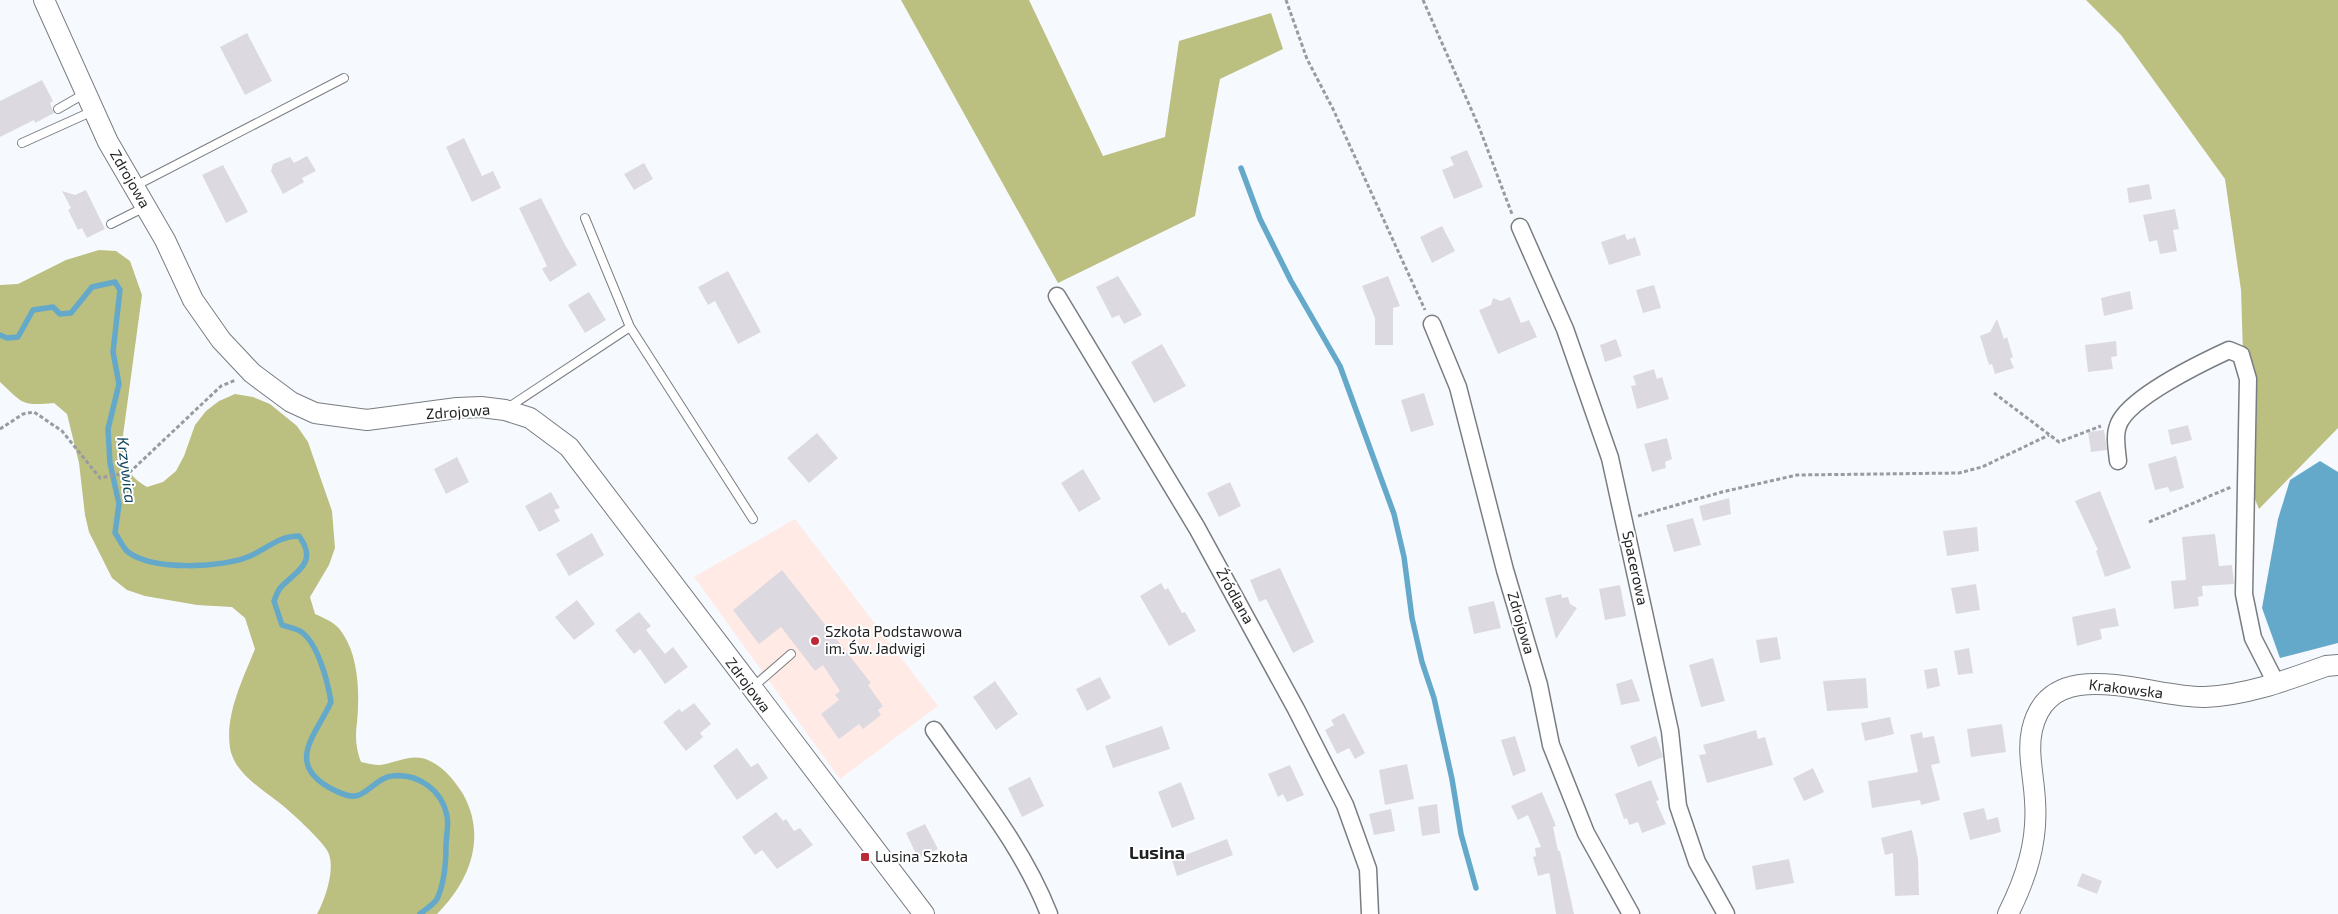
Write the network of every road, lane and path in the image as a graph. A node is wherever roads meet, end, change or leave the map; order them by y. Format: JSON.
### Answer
{"nodes":[{"id":1,"x":44,"y":0,"type":"edge"},
{"id":2,"x":1286,"y":0,"type":"edge"},
{"id":3,"x":1423,"y":0,"type":"edge"},
{"id":4,"x":344,"y":78,"type":"dead end"},
{"id":5,"x":86,"y":93,"type":"junction"},
{"id":6,"x":58,"y":109,"type":"dead end"},
{"id":7,"x":94,"y":111,"type":"junction"},
{"id":8,"x":22,"y":143,"type":"dead end"},
{"id":9,"x":134,"y":186,"type":"junction"},
{"id":10,"x":145,"y":206,"type":"junction"},
{"id":11,"x":584,"y":218,"type":"dead end"},
{"id":12,"x":111,"y":224,"type":"dead end"},
{"id":13,"x":1520,"y":227,"type":"joint"},
{"id":14,"x":1057,"y":296,"type":"dead end"},
{"id":15,"x":1432,"y":324,"type":"joint"},
{"id":16,"x":630,"y":327,"type":"junction"},
{"id":17,"x":252,"y":373,"type":"junction"},
{"id":18,"x":1994,"y":393,"type":"dead end"},
{"id":19,"x":505,"y":410,"type":"junction"},
{"id":20,"x":2122,"y":418,"type":"junction"},
{"id":21,"x":0,"y":429,"type":"edge"},
{"id":22,"x":2049,"y":435,"type":"junction"},
{"id":23,"x":2118,"y":461,"type":"dead end"},
{"id":24,"x":2247,"y":480,"type":"junction"},
{"id":25,"x":753,"y":519,"type":"dead end"},
{"id":26,"x":1624,"y":520,"type":"junction"},
{"id":27,"x":2149,"y":522,"type":"dead end"},
{"id":28,"x":791,"y":654,"type":"dead end"},
{"id":29,"x":2338,"y":665,"type":"edge"},
{"id":30,"x":2276,"y":684,"type":"junction"},
{"id":31,"x":751,"y":689,"type":"junction"},
{"id":32,"x":934,"y":730,"type":"dead end"},
{"id":33,"x":924,"y":914,"type":"edge"},
{"id":34,"x":1049,"y":914,"type":"edge"},
{"id":35,"x":1370,"y":914,"type":"edge"},
{"id":36,"x":1631,"y":914,"type":"edge"},
{"id":37,"x":1726,"y":914,"type":"edge"},
{"id":38,"x":2008,"y":914,"type":"edge"}],
"edges":[{"from":1,"to":5,"type":"street","name":"Zdrojowa"},
{"from":2,"to":15,"type":"path"},
{"from":3,"to":13,"type":"path"},
{"from":4,"to":9,"type":"lane"},
{"from":5,"to":6,"type":"lane"},
{"from":5,"to":7,"type":"street","name":"Zdrojowa"},
{"from":7,"to":8,"type":"lane"},
{"from":7,"to":9,"type":"street","name":"Zdrojowa"},
{"from":9,"to":10,"type":"street","name":"Zdrojowa"},
{"from":10,"to":12,"type":"lane"},
{"from":10,"to":17,"type":"street","name":"Zdrojowa"},
{"from":11,"to":16,"type":"lane"},
{"from":13,"to":26,"type":"street","name":"Spacerowa"},
{"from":14,"to":35,"type":"street","name":"Źródlana"},
{"from":15,"to":36,"type":"street","name":"Zdrojowa"},
{"from":16,"to":19,"type":"lane"},
{"from":16,"to":25,"type":"lane"},
{"from":17,"to":19,"type":"street","name":"Zdrojowa"},
{"from":17,"to":21,"type":"path"},
{"from":18,"to":22,"type":"path"},
{"from":19,"to":31,"type":"street","name":"Zdrojowa"},
{"from":20,"to":22,"type":"path"},
{"from":20,"to":23,"type":"street"},
{"from":20,"to":24,"type":"street"},
{"from":22,"to":26,"type":"path"},
{"from":24,"to":27,"type":"path"},
{"from":24,"to":30,"type":"street"},
{"from":26,"to":37,"type":"street","name":"Spacerowa"},
{"from":28,"to":31,"type":"lane"},
{"from":29,"to":30,"type":"street","name":"Krakowska"},
{"from":30,"to":38,"type":"street","name":"Krakowska"},
{"from":31,"to":33,"type":"street","name":"Zdrojowa"},
{"from":32,"to":34,"type":"street"}]}
